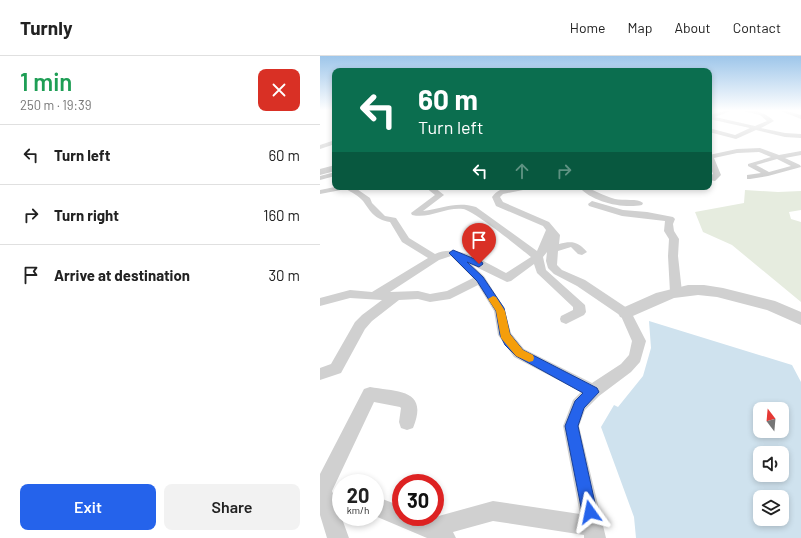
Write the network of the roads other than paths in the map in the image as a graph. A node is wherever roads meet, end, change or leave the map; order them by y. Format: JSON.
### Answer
{"nodes":[{"id":1,"x":717,"y":132,"type":"edge"},
{"id":2,"x":748,"y":132,"type":"edge"},
{"id":3,"x":774,"y":132,"type":"edge"},
{"id":4,"x":801,"y":136,"type":"edge"},
{"id":5,"x":332,"y":143,"type":"edge"},
{"id":6,"x":320,"y":147,"type":"edge"},
{"id":7,"x":773,"y":147,"type":"dead end"},
{"id":8,"x":801,"y":153,"type":"edge"},
{"id":9,"x":724,"y":154,"type":"junction"},
{"id":10,"x":712,"y":156,"type":"edge"},
{"id":11,"x":778,"y":157,"type":"junction"},
{"id":12,"x":712,"y":164,"type":"edge"},
{"id":13,"x":332,"y":169,"type":"edge"},
{"id":14,"x":320,"y":172,"type":"edge"},
{"id":15,"x":768,"y":174,"type":"junction"},
{"id":16,"x":332,"y":175,"type":"edge"},
{"id":17,"x":750,"y":177,"type":"dead end"},
{"id":18,"x":320,"y":178,"type":"edge"},
{"id":19,"x":712,"y":179,"type":"edge"},
{"id":20,"x":332,"y":190,"type":"edge"},
{"id":21,"x":353,"y":190,"type":"edge"},
{"id":22,"x":433,"y":190,"type":"edge"},
{"id":23,"x":506,"y":190,"type":"edge"},
{"id":24,"x":586,"y":190,"type":"edge"},
{"id":25,"x":320,"y":192,"type":"edge"},
{"id":26,"x":639,"y":203,"type":"dead end"},
{"id":27,"x":592,"y":204,"type":"dead end"},
{"id":28,"x":551,"y":229,"type":"junction"},
{"id":29,"x":553,"y":249,"type":"junction"},
{"id":30,"x":582,"y":252,"type":"dead end"},
{"id":31,"x":453,"y":253,"type":"junction"},
{"id":32,"x":538,"y":257,"type":"junction"},
{"id":33,"x":435,"y":258,"type":"junction"},
{"id":34,"x":480,"y":279,"type":"junction"},
{"id":35,"x":676,"y":292,"type":"junction"},
{"id":36,"x":374,"y":296,"type":"junction"},
{"id":37,"x":396,"y":296,"type":"junction"},
{"id":38,"x":326,"y":300,"type":"edge"},
{"id":39,"x":320,"y":309,"type":"edge"},
{"id":40,"x":626,"y":313,"type":"junction"},
{"id":41,"x":801,"y":318,"type":"edge"},
{"id":42,"x":566,"y":319,"type":"dead end"},
{"id":43,"x":320,"y":374,"type":"edge"},
{"id":44,"x":593,"y":392,"type":"junction"},
{"id":45,"x":407,"y":422,"type":"dead end"},
{"id":46,"x":422,"y":526,"type":"edge"},
{"id":47,"x":594,"y":532,"type":"edge"},
{"id":48,"x":438,"y":533,"type":"edge"},
{"id":49,"x":338,"y":538,"type":"edge"}],
"edges":[{"from":1,"to":2,"type":"street"},
{"from":3,"to":4,"type":"street"},
{"from":5,"to":6,"type":"street"},
{"from":7,"to":9,"type":"street"},
{"from":8,"to":11,"type":"street"},
{"from":9,"to":10,"type":"street"},
{"from":9,"to":11,"type":"street"},
{"from":11,"to":15,"type":"street"},
{"from":11,"to":15,"type":"street"},
{"from":12,"to":19,"type":"street"},
{"from":13,"to":14,"type":"street"},
{"from":15,"to":17,"type":"street"},
{"from":16,"to":18,"type":"street"},
{"from":20,"to":25,"type":"street"},
{"from":21,"to":33,"type":"street"},
{"from":22,"to":32,"type":"street"},
{"from":23,"to":28,"type":"street"},
{"from":24,"to":26,"type":"street"},
{"from":27,"to":35,"type":"street"},
{"from":28,"to":29,"type":"street"},
{"from":28,"to":32,"type":"street"},
{"from":29,"to":30,"type":"street"},
{"from":29,"to":40,"type":"street"},
{"from":31,"to":32,"type":"street"},
{"from":31,"to":33,"type":"street"},
{"from":31,"to":34,"type":"street"},
{"from":32,"to":42,"type":"street"},
{"from":33,"to":36,"type":"street"},
{"from":34,"to":37,"type":"street"},
{"from":34,"to":44,"type":"street"},
{"from":35,"to":40,"type":"street"},
{"from":35,"to":41,"type":"street"},
{"from":36,"to":37,"type":"street"},
{"from":36,"to":38,"type":"street"},
{"from":37,"to":43,"type":"street"},
{"from":38,"to":39,"type":"street"},
{"from":40,"to":44,"type":"street"},
{"from":44,"to":47,"type":"street"},
{"from":45,"to":49,"type":"street"},
{"from":46,"to":48,"type":"street"},
{"from":47,"to":48,"type":"street"}]}
